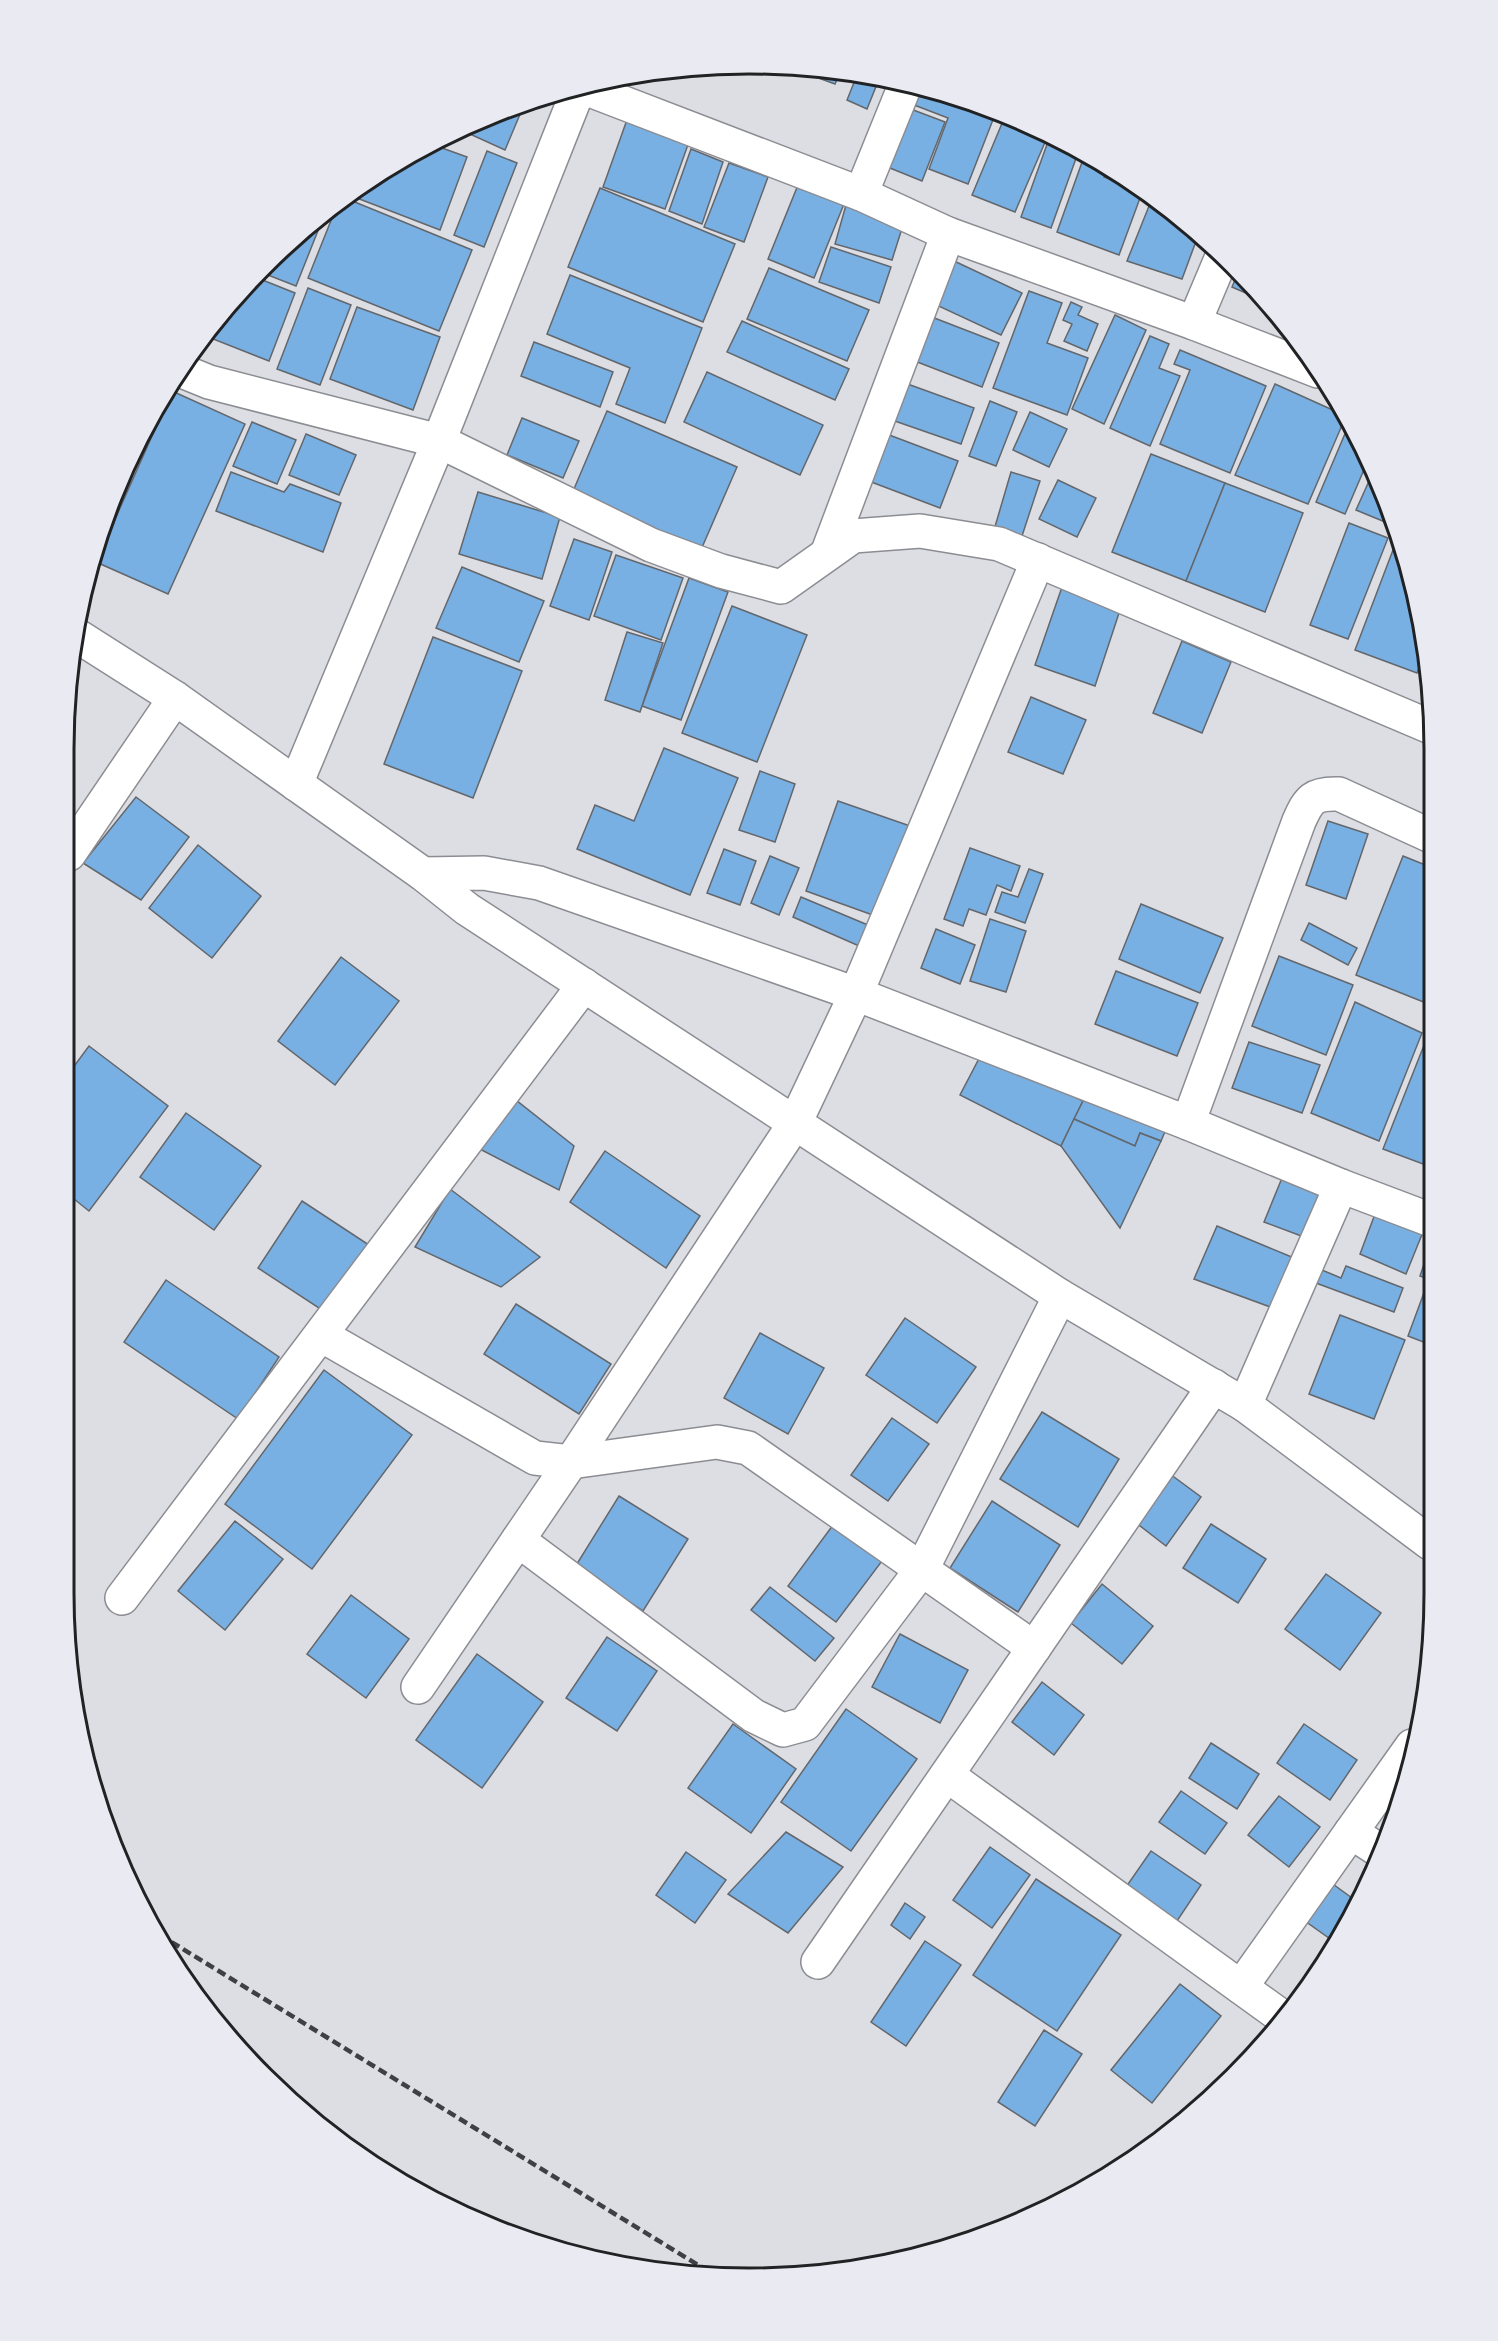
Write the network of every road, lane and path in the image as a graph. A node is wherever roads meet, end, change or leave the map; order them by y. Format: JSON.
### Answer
{"nodes":[{"id":1,"x":594,"y":92,"type":"edge"},
{"id":2,"x":903,"y":92,"type":"edge"},
{"id":3,"x":577,"y":96,"type":"edge"},
{"id":4,"x":861,"y":194,"type":"junction"},
{"id":5,"x":948,"y":234,"type":"junction"},
{"id":6,"x":1219,"y":264,"type":"edge"},
{"id":7,"x":1194,"y":323,"type":"junction"},
{"id":8,"x":1305,"y":366,"type":"edge"},
{"id":9,"x":188,"y":373,"type":"edge"},
{"id":10,"x":439,"y":441,"type":"junction"},
{"id":11,"x":827,"y":554,"type":"junction"},
{"id":12,"x":1038,"y":560,"type":"junction"},
{"id":13,"x":82,"y":639,"type":"edge"},
{"id":14,"x":175,"y":698,"type":"junction"},
{"id":15,"x":1423,"y":724,"type":"edge"},
{"id":16,"x":296,"y":784,"type":"junction"},
{"id":17,"x":1424,"y":833,"type":"edge"},
{"id":18,"x":74,"y":847,"type":"edge"},
{"id":19,"x":423,"y":874,"type":"junction"},
{"id":20,"x":584,"y":985,"type":"junction"},
{"id":21,"x":856,"y":994,"type":"junction"},
{"id":22,"x":795,"y":1123,"type":"junction"},
{"id":23,"x":1188,"y":1123,"type":"junction"},
{"id":24,"x":1341,"y":1186,"type":"junction"},
{"id":25,"x":1424,"y":1217,"type":"edge"},
{"id":26,"x":1060,"y":1296,"type":"junction"},
{"id":27,"x":321,"y":1335,"type":"junction"},
{"id":28,"x":1214,"y":1386,"type":"junction"},
{"id":29,"x":1245,"y":1404,"type":"junction"},
{"id":30,"x":571,"y":1462,"type":"junction"},
{"id":31,"x":1424,"y":1538,"type":"edge"},
{"id":32,"x":518,"y":1540,"type":"junction"},
{"id":33,"x":922,"y":1569,"type":"junction"},
{"id":34,"x":122,"y":1598,"type":"dead end"},
{"id":35,"x":1034,"y":1648,"type":"junction"},
{"id":36,"x":418,"y":1687,"type":"dead end"},
{"id":37,"x":1403,"y":1758,"type":"edge"},
{"id":38,"x":947,"y":1775,"type":"junction"},
{"id":39,"x":1351,"y":1832,"type":"junction"},
{"id":40,"x":1374,"y":1847,"type":"edge"},
{"id":41,"x":818,"y":1962,"type":"dead end"},
{"id":42,"x":1241,"y":1987,"type":"junction"},
{"id":43,"x":1277,"y":2013,"type":"edge"}],
"edges":[{"from":1,"to":4,"type":"street"},
{"from":2,"to":4,"type":"street"},
{"from":3,"to":10,"type":"street"},
{"from":4,"to":5,"type":"street"},
{"from":5,"to":7,"type":"street"},
{"from":5,"to":11,"type":"street"},
{"from":6,"to":7,"type":"street"},
{"from":7,"to":8,"type":"street"},
{"from":9,"to":10,"type":"street"},
{"from":10,"to":11,"type":"street"},
{"from":10,"to":16,"type":"street"},
{"from":11,"to":12,"type":"street"},
{"from":12,"to":15,"type":"street"},
{"from":12,"to":21,"type":"street"},
{"from":13,"to":14,"type":"street"},
{"from":14,"to":16,"type":"street"},
{"from":14,"to":18,"type":"street"},
{"from":16,"to":19,"type":"street"},
{"from":17,"to":23,"type":"street"},
{"from":19,"to":20,"type":"street"},
{"from":19,"to":21,"type":"street"},
{"from":20,"to":22,"type":"street"},
{"from":20,"to":27,"type":"street"},
{"from":21,"to":22,"type":"street"},
{"from":21,"to":23,"type":"street"},
{"from":22,"to":26,"type":"street"},
{"from":22,"to":30,"type":"street"},
{"from":23,"to":24,"type":"street"},
{"from":24,"to":25,"type":"street"},
{"from":24,"to":29,"type":"street"},
{"from":26,"to":28,"type":"street"},
{"from":26,"to":33,"type":"street"},
{"from":27,"to":30,"type":"street"},
{"from":27,"to":34,"type":"street"},
{"from":28,"to":29,"type":"street"},
{"from":28,"to":35,"type":"street"},
{"from":29,"to":31,"type":"street"},
{"from":30,"to":32,"type":"street"},
{"from":30,"to":33,"type":"street"},
{"from":32,"to":33,"type":"street"},
{"from":32,"to":36,"type":"street"},
{"from":33,"to":35,"type":"street"},
{"from":35,"to":38,"type":"street"},
{"from":37,"to":39,"type":"street"},
{"from":38,"to":41,"type":"street"},
{"from":38,"to":42,"type":"street"},
{"from":39,"to":40,"type":"street"},
{"from":39,"to":42,"type":"street"},
{"from":42,"to":43,"type":"street"}]}
